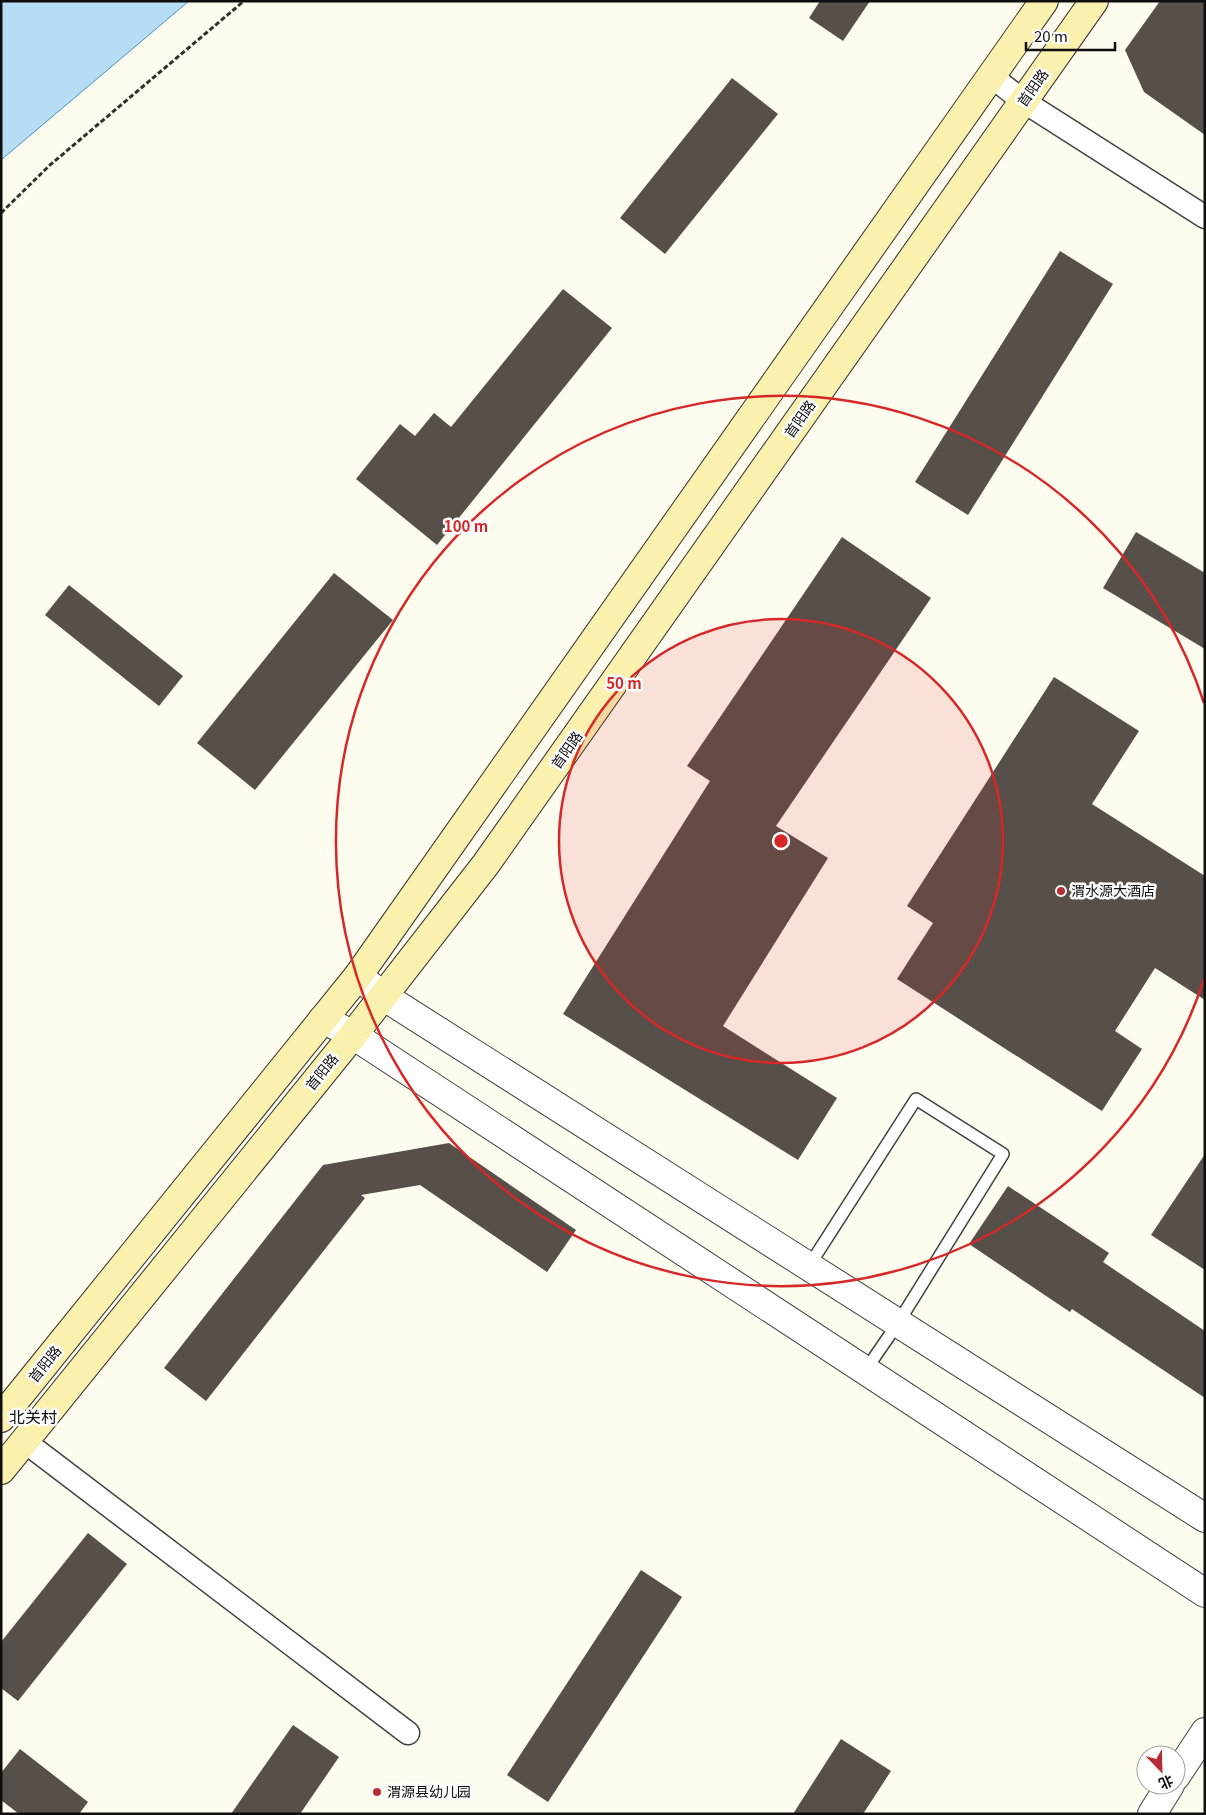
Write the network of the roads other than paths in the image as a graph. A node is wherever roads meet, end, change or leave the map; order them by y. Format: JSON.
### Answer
{"nodes":[{"id":1,"x":1044,"y":1,"type":"edge"},
{"id":2,"x":1094,"y":1,"type":"edge"},
{"id":3,"x":991,"y":76,"type":"junction"},
{"id":4,"x":1023,"y":101,"type":"junction"},
{"id":5,"x":1205,"y":217,"type":"edge"},
{"id":6,"x":358,"y":976,"type":"junction"},
{"id":7,"x":383,"y":996,"type":"junction"},
{"id":8,"x":323,"y":1019,"type":"junction"},
{"id":9,"x":353,"y":1034,"type":"junction"},
{"id":10,"x":809,"y":1266,"type":"junction"},
{"id":11,"x":898,"y":1323,"type":"junction"},
{"id":12,"x":865,"y":1371,"type":"junction"},
{"id":13,"x":1,"y":1418,"type":"edge"},
{"id":14,"x":24,"y":1441,"type":"junction"},
{"id":15,"x":1,"y":1470,"type":"edge"},
{"id":16,"x":1205,"y":1518,"type":"edge"},
{"id":17,"x":1205,"y":1594,"type":"edge"},
{"id":18,"x":1205,"y":1732,"type":"edge"},
{"id":19,"x":408,"y":1733,"type":"dead end"},
{"id":20,"x":1186,"y":1761,"type":"edge"},
{"id":21,"x":1164,"y":1795,"type":"edge"},
{"id":22,"x":1152,"y":1814,"type":"edge"}],
"edges":[{"from":1,"to":3,"type":"main road","name":"首阳路"},
{"from":2,"to":4,"type":"main road","name":"首阳路"},
{"from":3,"to":4,"type":"street"},
{"from":3,"to":6,"type":"main road","name":"首阳路"},
{"from":4,"to":5,"type":"street"},
{"from":4,"to":7,"type":"main road","name":"首阳路"},
{"from":6,"to":7,"type":"street"},
{"from":6,"to":8,"type":"main road","name":"首阳路"},
{"from":7,"to":9,"type":"main road","name":"首阳路"},
{"from":7,"to":10,"type":"street"},
{"from":8,"to":9,"type":"street"},
{"from":8,"to":13,"type":"main road","name":"首阳路"},
{"from":9,"to":12,"type":"street"},
{"from":9,"to":14,"type":"main road","name":"首阳路"},
{"from":10,"to":11,"type":"street"},
{"from":10,"to":11,"type":"lane"},
{"from":11,"to":12,"type":"lane"},
{"from":11,"to":16,"type":"street"},
{"from":12,"to":17,"type":"street"},
{"from":14,"to":15,"type":"main road","name":"首阳路"},
{"from":14,"to":19,"type":"street"},
{"from":18,"to":20,"type":"street"},
{"from":21,"to":22,"type":"street"}]}
